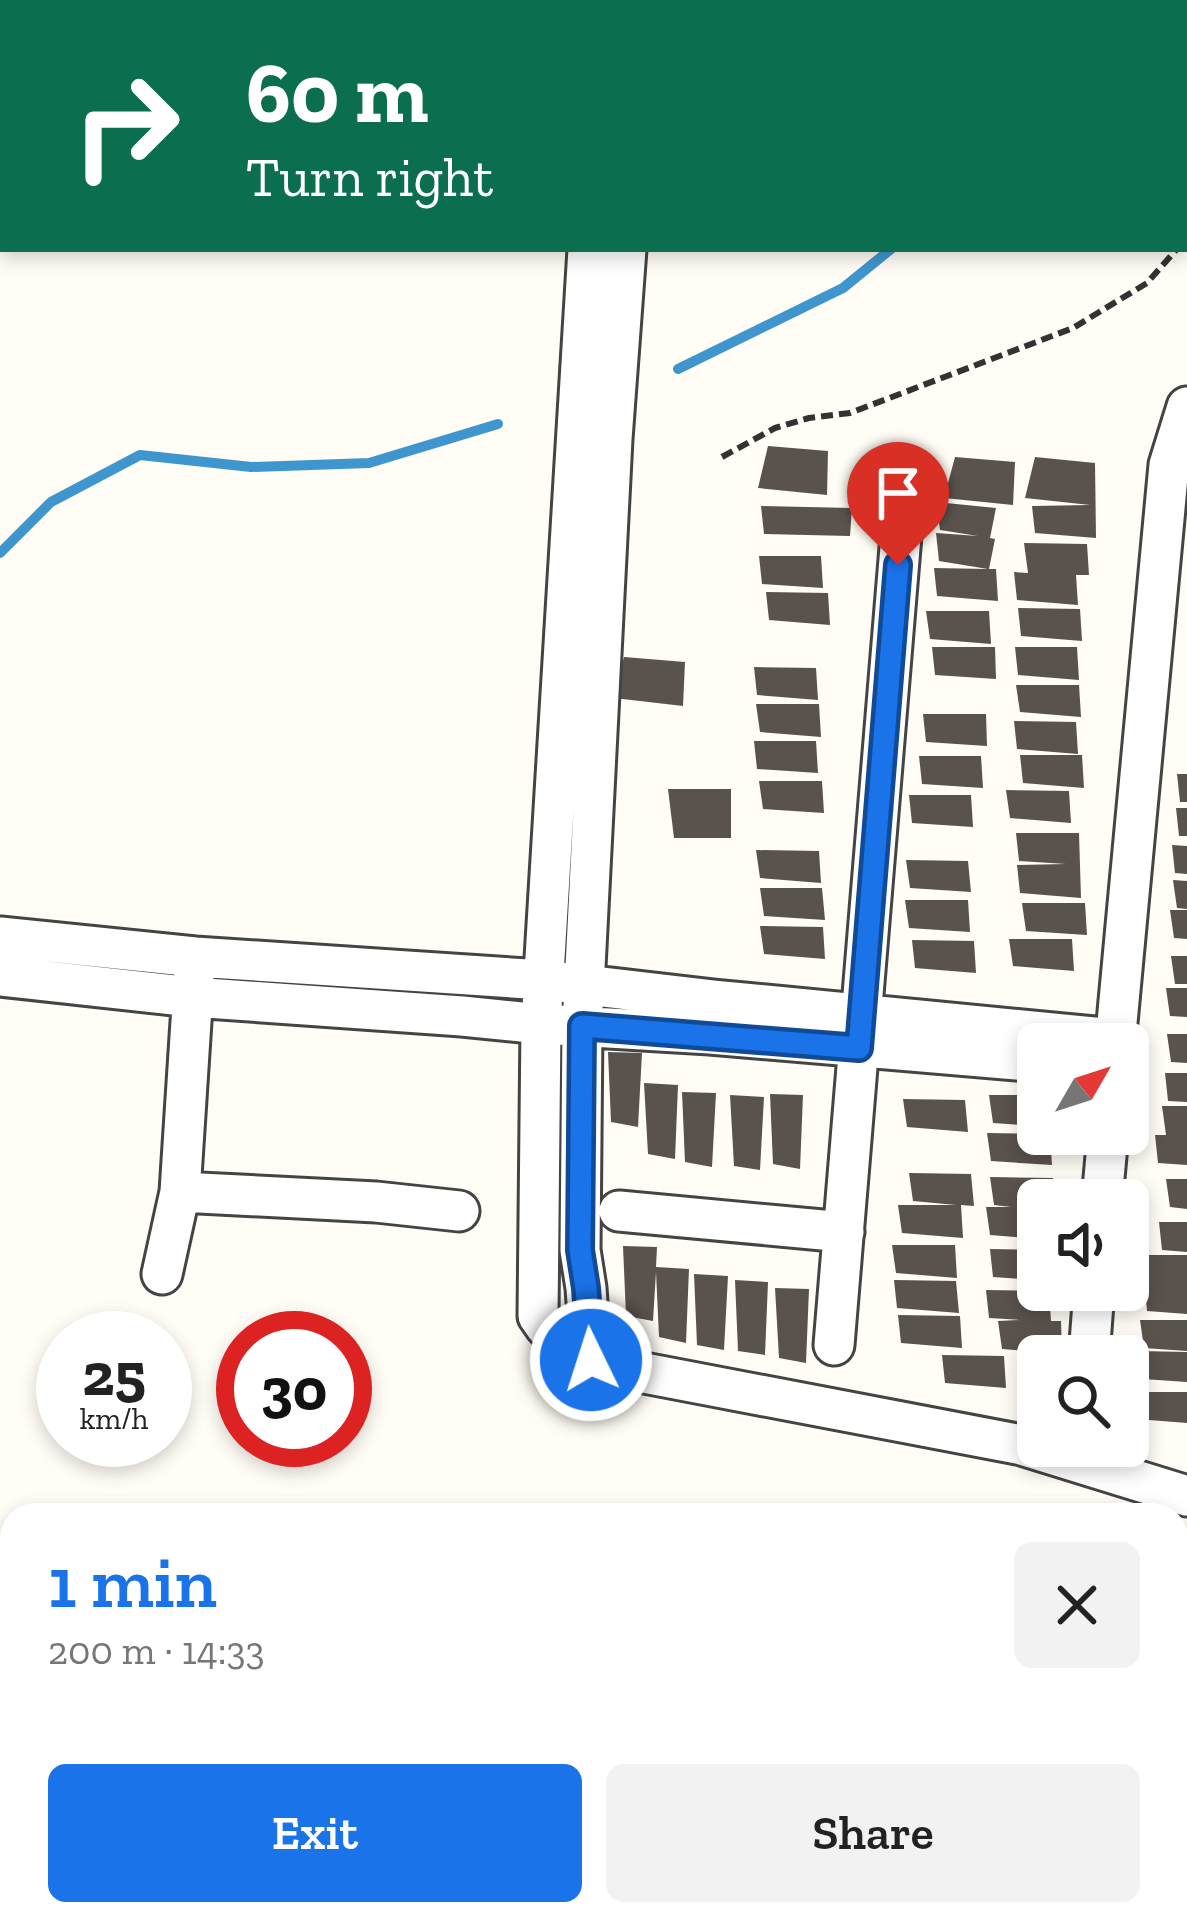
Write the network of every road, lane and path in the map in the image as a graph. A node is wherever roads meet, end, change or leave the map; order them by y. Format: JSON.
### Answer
{"nodes":[{"id":1,"x":588,"y":252,"type":"edge"},
{"id":2,"x":626,"y":252,"type":"edge"},
{"id":3,"x":1174,"y":252,"type":"edge"},
{"id":4,"x":1187,"y":407,"type":"edge"},
{"id":5,"x":722,"y":457,"type":"dead end"},
{"id":6,"x":906,"y":475,"type":"dead end"},
{"id":7,"x":0,"y":937,"type":"edge"},
{"id":8,"x":195,"y":958,"type":"junction"},
{"id":9,"x":0,"y":976,"type":"edge"},
{"id":10,"x":543,"y":980,"type":"junction"},
{"id":11,"x":584,"y":985,"type":"junction"},
{"id":12,"x":192,"y":997,"type":"junction"},
{"id":13,"x":712,"y":1017,"type":"junction"},
{"id":14,"x":1117,"y":1023,"type":"edge"},
{"id":15,"x":541,"y":1024,"type":"junction"},
{"id":16,"x":582,"y":1026,"type":"junction"},
{"id":17,"x":860,"y":1031,"type":"junction"},
{"id":18,"x":1017,"y":1037,"type":"edge"},
{"id":19,"x":1017,"y":1058,"type":"edge"},
{"id":20,"x":180,"y":1192,"type":"junction"},
{"id":21,"x":620,"y":1210,"type":"dead end"},
{"id":22,"x":459,"y":1211,"type":"dead end"},
{"id":23,"x":844,"y":1232,"type":"junction"},
{"id":24,"x":162,"y":1274,"type":"dead end"},
{"id":25,"x":834,"y":1345,"type":"dead end"},
{"id":26,"x":591,"y":1360,"type":"junction"},
{"id":27,"x":1187,"y":1496,"type":"edge"}],
"edges":[{"from":1,"to":10,"type":"street"},
{"from":2,"to":11,"type":"street"},
{"from":3,"to":5,"type":"path"},
{"from":4,"to":14,"type":"street"},
{"from":6,"to":17,"type":"street"},
{"from":7,"to":8,"type":"street"},
{"from":8,"to":10,"type":"street"},
{"from":8,"to":12,"type":"street"},
{"from":9,"to":12,"type":"street"},
{"from":10,"to":11,"type":"street"},
{"from":10,"to":15,"type":"street"},
{"from":11,"to":13,"type":"street"},
{"from":11,"to":16,"type":"street"},
{"from":12,"to":15,"type":"street"},
{"from":12,"to":20,"type":"street"},
{"from":13,"to":16,"type":"street"},
{"from":13,"to":17,"type":"street"},
{"from":15,"to":16,"type":"street"},
{"from":15,"to":26,"type":"street"},
{"from":16,"to":26,"type":"street"},
{"from":17,"to":18,"type":"street"},
{"from":17,"to":19,"type":"street"},
{"from":17,"to":23,"type":"street"},
{"from":20,"to":22,"type":"street"},
{"from":20,"to":24,"type":"street"},
{"from":21,"to":23,"type":"street"},
{"from":23,"to":25,"type":"street"},
{"from":26,"to":27,"type":"street"}]}
